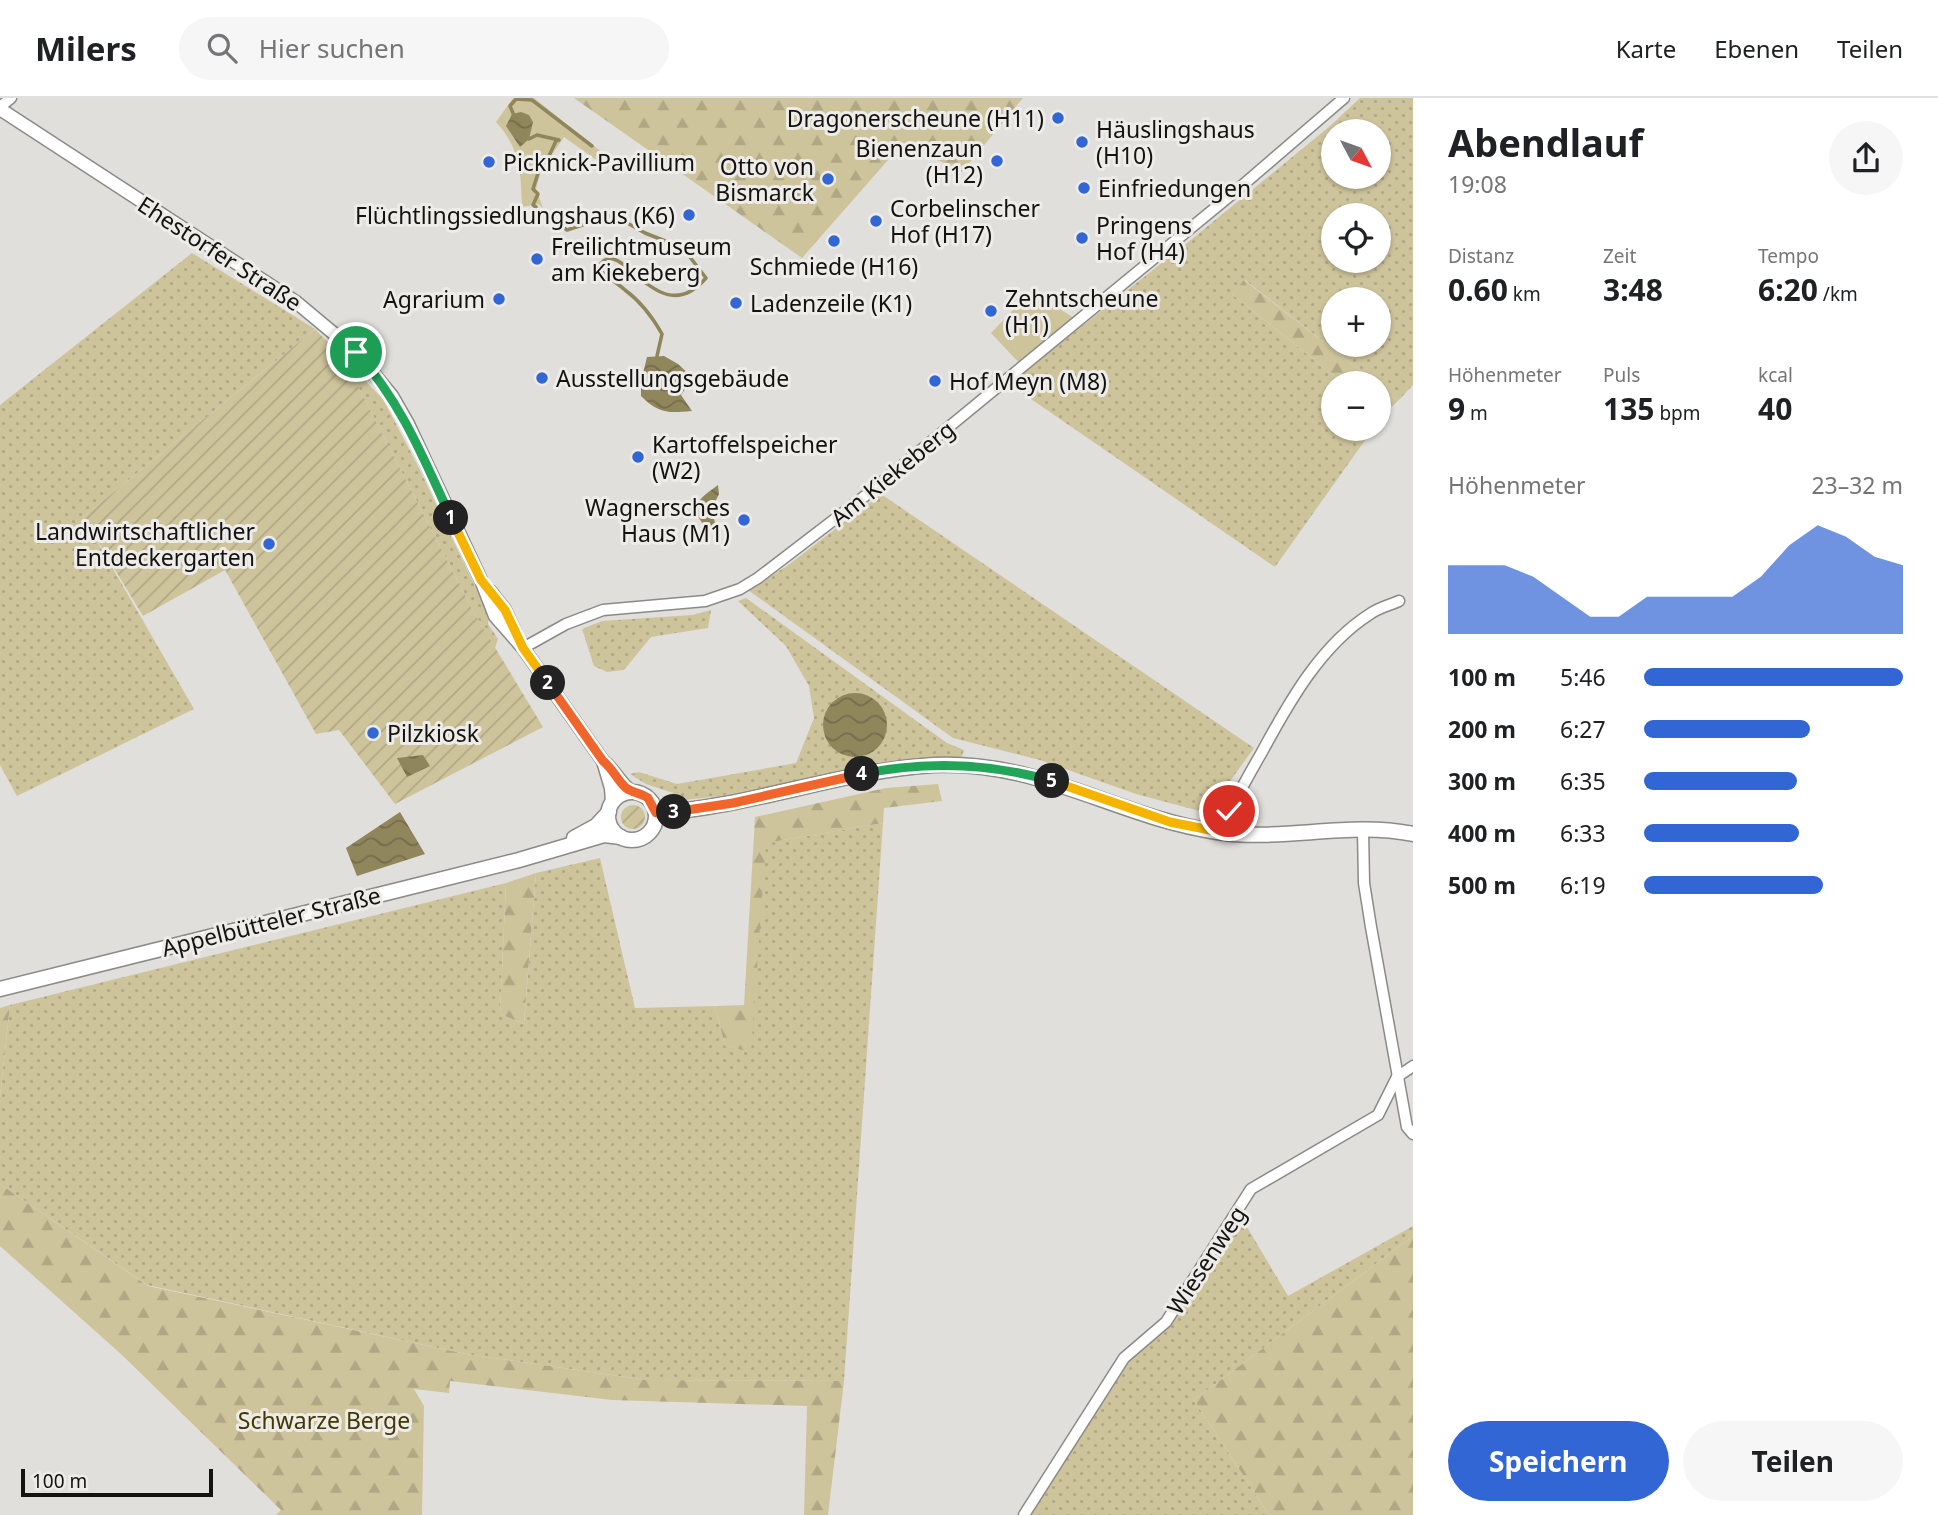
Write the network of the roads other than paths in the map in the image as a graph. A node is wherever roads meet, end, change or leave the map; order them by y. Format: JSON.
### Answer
{"nodes":[{"id":1,"x":11,"y":98,"type":"edge"},
{"id":2,"x":1344,"y":98,"type":"edge"},
{"id":3,"x":0,"y":108,"type":"edge"},
{"id":4,"x":1399,"y":601,"type":"dead end"},
{"id":5,"x":523,"y":648,"type":"junction"},
{"id":6,"x":603,"y":761,"type":"junction"},
{"id":7,"x":632,"y":792,"type":"junction"},
{"id":8,"x":611,"y":807,"type":"junction"},
{"id":9,"x":656,"y":813,"type":"junction"},
{"id":10,"x":1363,"y":830,"type":"junction"},
{"id":11,"x":1220,"y":832,"type":"junction"},
{"id":12,"x":1413,"y":834,"type":"edge"},
{"id":13,"x":621,"y":837,"type":"junction"},
{"id":14,"x":541,"y":854,"type":"junction"},
{"id":15,"x":0,"y":989,"type":"edge"},
{"id":16,"x":1413,"y":1066,"type":"edge"},
{"id":17,"x":1398,"y":1077,"type":"junction"},
{"id":18,"x":1410,"y":1130,"type":"edge"},
{"id":19,"x":1024,"y":1515,"type":"edge"}],
"edges":[{"from":1,"to":3,"type":"street"},
{"from":2,"to":5,"type":"street","name":"Am Kiekeberg"},
{"from":3,"to":5,"type":"street","name":"Ehestorfer Straße"},
{"from":4,"to":11,"type":"street"},
{"from":5,"to":6,"type":"street","name":"Ehestorfer Straße"},
{"from":6,"to":7,"type":"street","name":"Ehestorfer Straße"},
{"from":6,"to":8,"type":"street","name":"Ehestorfer Straße"},
{"from":7,"to":8,"type":"main road"},
{"from":7,"to":9,"type":"main road"},
{"from":8,"to":13,"type":"main road"},
{"from":8,"to":14,"type":"main road","name":"Appelbütteler Straße"},
{"from":9,"to":11,"type":"main road"},
{"from":9,"to":13,"type":"main road"},
{"from":10,"to":11,"type":"main road"},
{"from":10,"to":12,"type":"main road"},
{"from":10,"to":17,"type":"street"},
{"from":13,"to":14,"type":"main road","name":"Appelbütteler Straße"},
{"from":14,"to":15,"type":"main road","name":"Appelbütteler Straße"},
{"from":16,"to":17,"type":"street"},
{"from":17,"to":18,"type":"street"},
{"from":17,"to":19,"type":"street","name":"Wiesenweg"}]}
